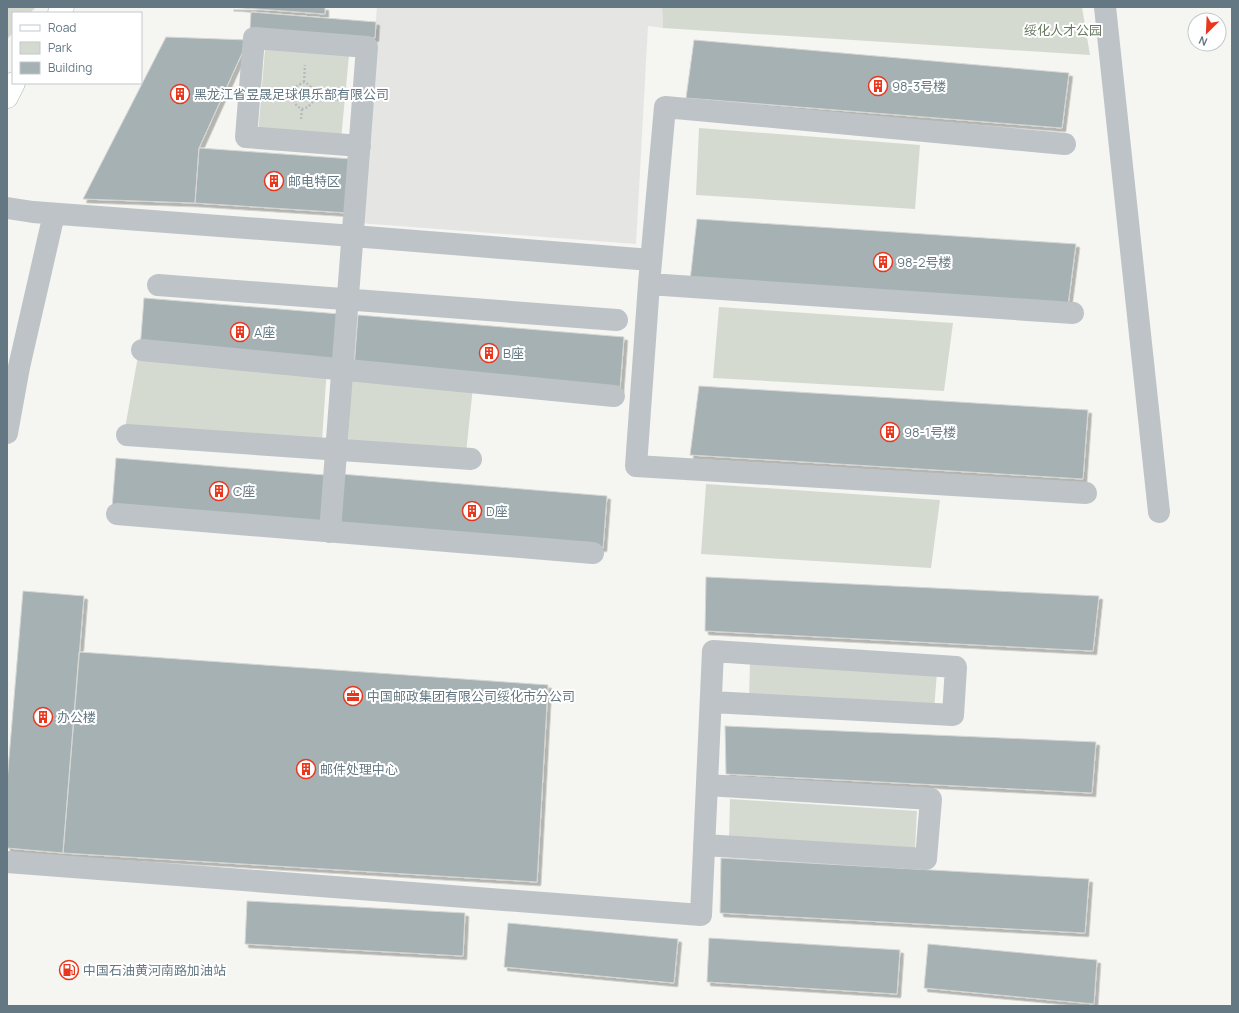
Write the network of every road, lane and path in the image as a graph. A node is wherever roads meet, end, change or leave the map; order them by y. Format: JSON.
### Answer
{"nodes":[{"id":1,"x":1105,"y":7,"type":"edge"},
{"id":2,"x":14,"y":84,"type":"edge"},
{"id":3,"x":7,"y":97,"type":"edge"},
{"id":4,"x":316,"y":98,"type":"junction"},
{"id":5,"x":363,"y":102,"type":"junction"},
{"id":6,"x":1065,"y":144,"type":"dead end"},
{"id":7,"x":360,"y":146,"type":"junction"},
{"id":8,"x":7,"y":208,"type":"edge"},
{"id":9,"x":54,"y":214,"type":"junction"},
{"id":10,"x":352,"y":236,"type":"junction"},
{"id":11,"x":651,"y":260,"type":"junction"},
{"id":12,"x":649,"y":284,"type":"junction"},
{"id":13,"x":158,"y":285,"type":"dead end"},
{"id":14,"x":347,"y":299,"type":"junction"},
{"id":15,"x":1074,"y":313,"type":"dead end"},
{"id":16,"x":617,"y":320,"type":"dead end"},
{"id":17,"x":142,"y":350,"type":"dead end"},
{"id":18,"x":342,"y":370,"type":"junction"},
{"id":19,"x":614,"y":396,"type":"dead end"},
{"id":20,"x":7,"y":433,"type":"edge"},
{"id":21,"x":127,"y":435,"type":"dead end"},
{"id":22,"x":336,"y":450,"type":"junction"},
{"id":23,"x":471,"y":459,"type":"dead end"},
{"id":24,"x":1086,"y":493,"type":"dead end"},
{"id":25,"x":1159,"y":512,"type":"dead end"},
{"id":26,"x":117,"y":514,"type":"dead end"},
{"id":27,"x":330,"y":532,"type":"junction"},
{"id":28,"x":594,"y":553,"type":"dead end"},
{"id":29,"x":711,"y":702,"type":"junction"},
{"id":30,"x":707,"y":785,"type":"junction"},
{"id":31,"x":704,"y":845,"type":"junction"},
{"id":32,"x":7,"y":862,"type":"edge"}],
"edges":[{"from":1,"to":25,"type":"street"},
{"from":2,"to":3,"type":"main road"},
{"from":4,"to":4,"type":"path"},
{"from":4,"to":5,"type":"path"},
{"from":5,"to":7,"type":"street"},
{"from":5,"to":7,"type":"street"},
{"from":6,"to":11,"type":"street"},
{"from":7,"to":10,"type":"street"},
{"from":8,"to":9,"type":"street"},
{"from":9,"to":10,"type":"street"},
{"from":9,"to":20,"type":"street"},
{"from":10,"to":11,"type":"street"},
{"from":10,"to":14,"type":"street"},
{"from":11,"to":12,"type":"street"},
{"from":12,"to":15,"type":"street"},
{"from":12,"to":24,"type":"street"},
{"from":13,"to":14,"type":"street"},
{"from":14,"to":16,"type":"street"},
{"from":14,"to":18,"type":"street"},
{"from":17,"to":18,"type":"street"},
{"from":18,"to":19,"type":"street"},
{"from":18,"to":22,"type":"street"},
{"from":21,"to":22,"type":"street"},
{"from":22,"to":23,"type":"street"},
{"from":22,"to":27,"type":"street"},
{"from":26,"to":27,"type":"street"},
{"from":27,"to":28,"type":"street"},
{"from":29,"to":29,"type":"street"},
{"from":29,"to":30,"type":"street"},
{"from":30,"to":31,"type":"street"},
{"from":30,"to":31,"type":"street"},
{"from":31,"to":32,"type":"street"}]}
